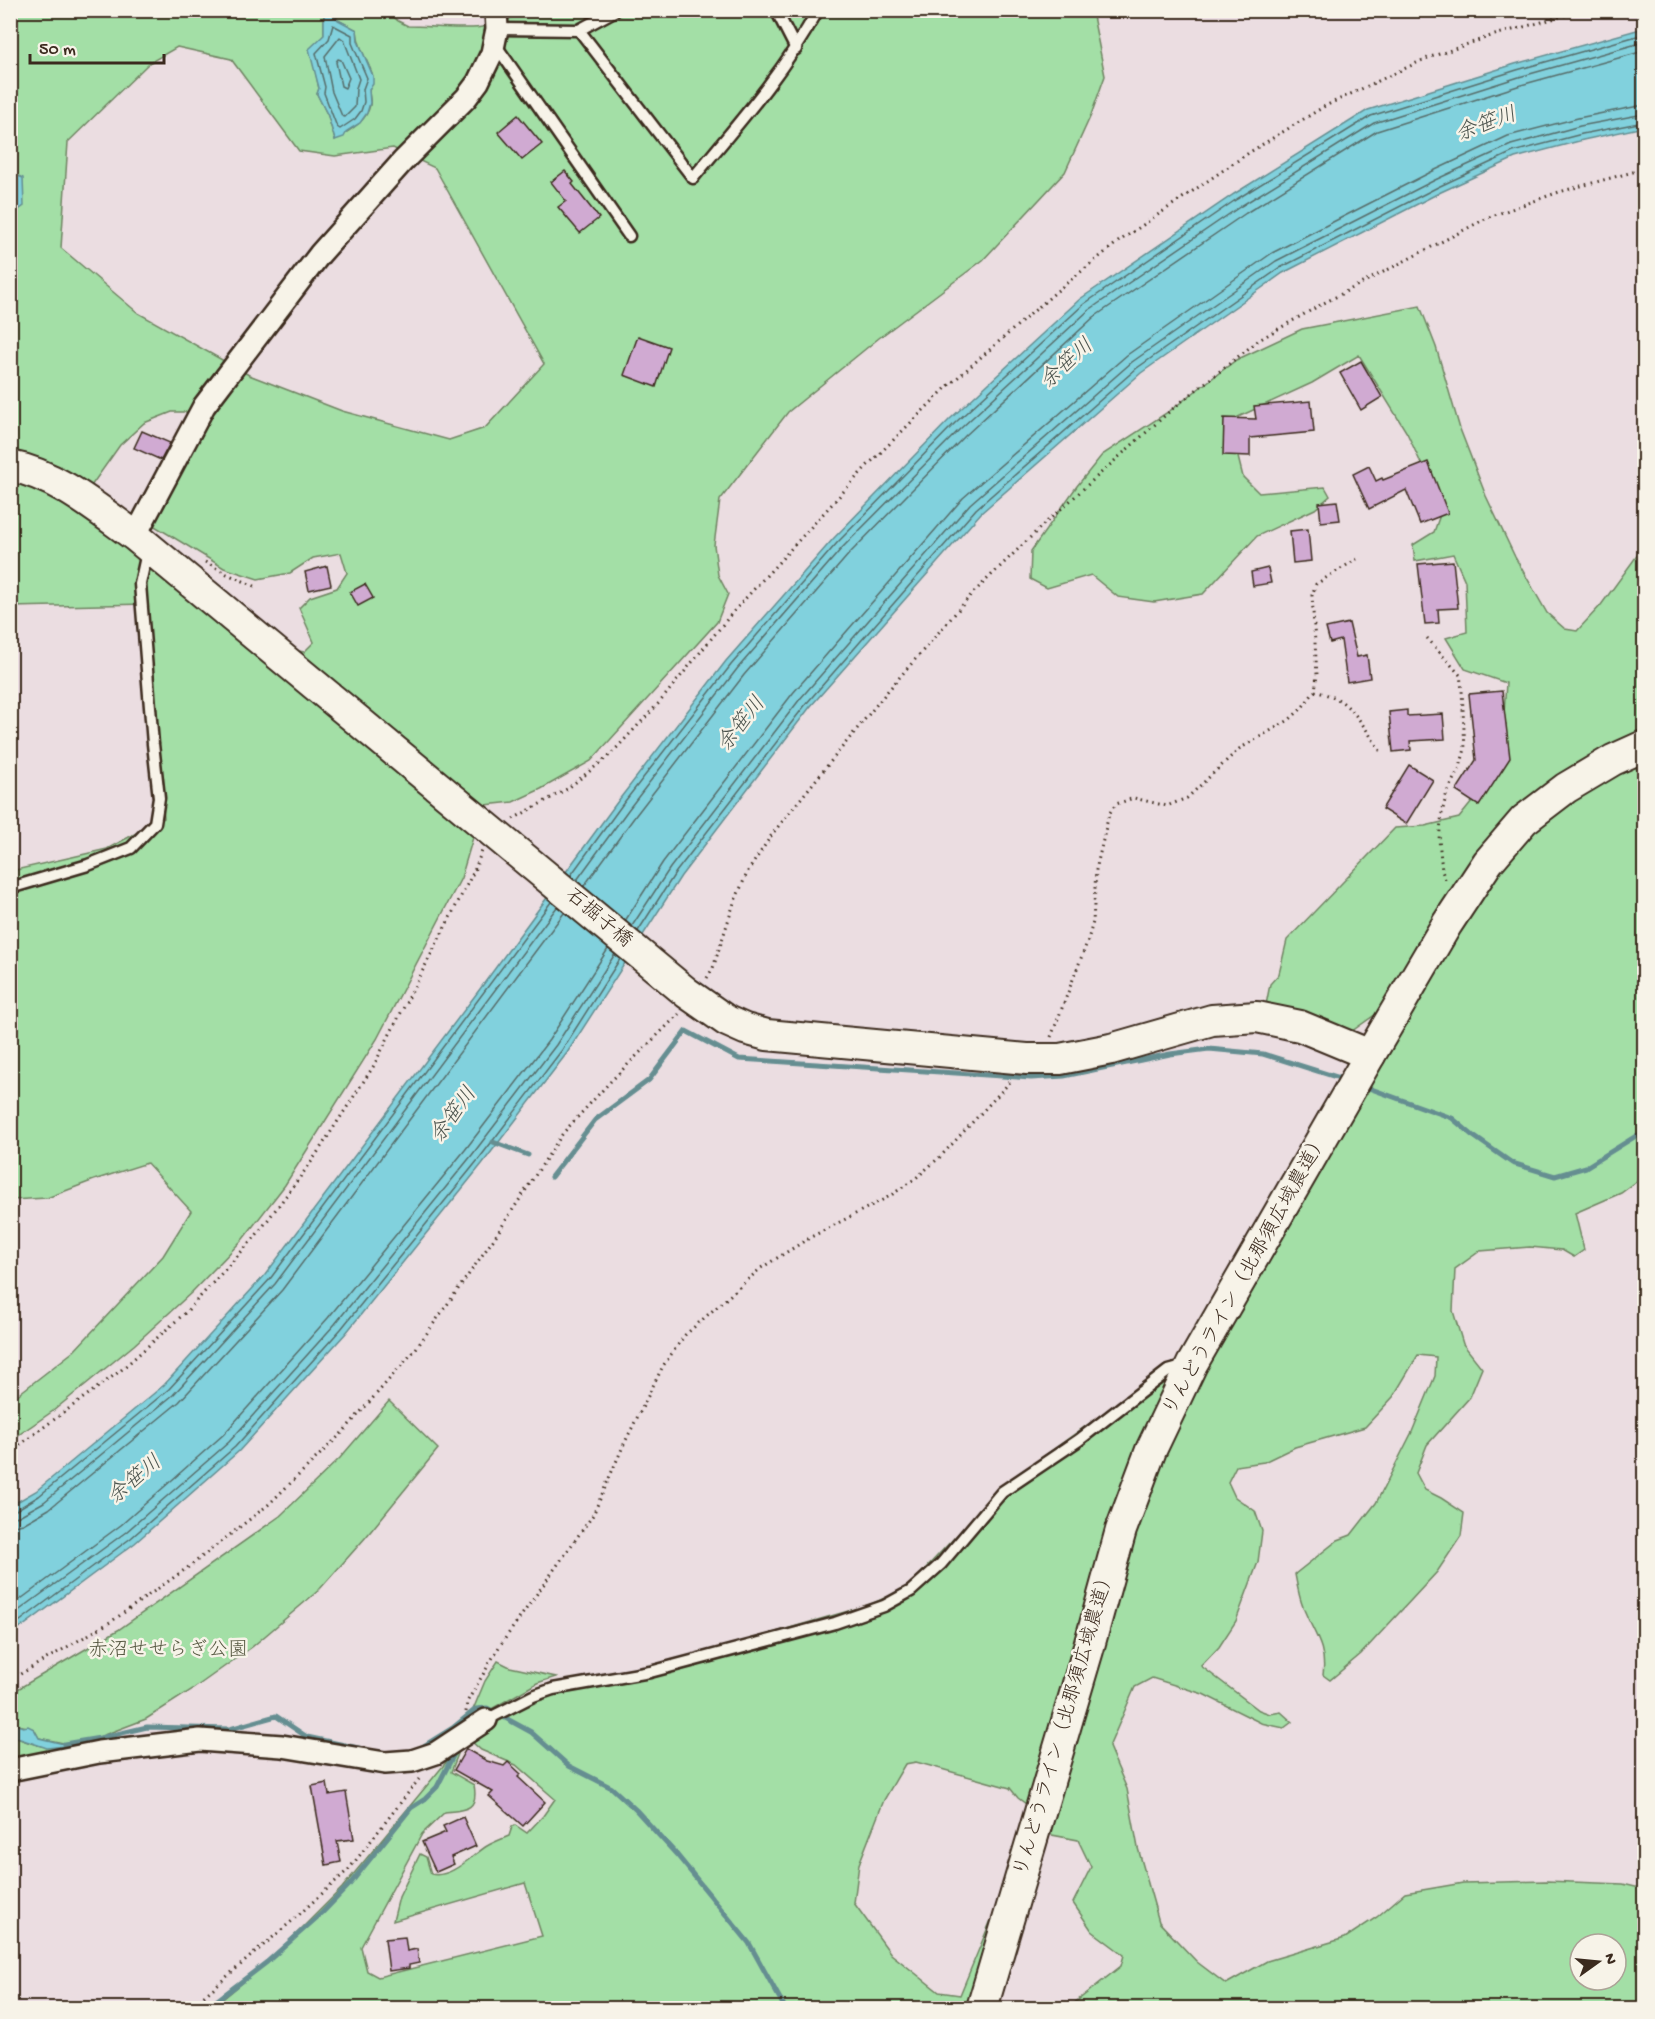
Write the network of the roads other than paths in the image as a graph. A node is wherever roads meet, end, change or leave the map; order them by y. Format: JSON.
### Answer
{"nodes":[{"id":1,"x":616,"y":10,"type":"edge"},
{"id":2,"x":776,"y":10,"type":"edge"},
{"id":3,"x":818,"y":10,"type":"edge"},
{"id":4,"x":495,"y":28,"type":"edge"},
{"id":5,"x":579,"y":30,"type":"junction"},
{"id":6,"x":796,"y":49,"type":"junction"},
{"id":7,"x":629,"y":236,"type":"dead end"},
{"id":8,"x":10,"y":466,"type":"edge"},
{"id":9,"x":141,"y":542,"type":"junction"},
{"id":10,"x":1644,"y":746,"type":"edge"},
{"id":11,"x":10,"y":888,"type":"edge"},
{"id":12,"x":1370,"y":1054,"type":"junction"},
{"id":13,"x":1192,"y":1364,"type":"junction"},
{"id":14,"x":486,"y":1720,"type":"joint"},
{"id":15,"x":10,"y":1770,"type":"edge"},
{"id":16,"x":982,"y":2008,"type":"edge"}],
"edges":[{"from":1,"to":5,"type":"lane"},
{"from":2,"to":6,"type":"lane"},
{"from":3,"to":6,"type":"lane"},
{"from":4,"to":5,"type":"lane"},
{"from":4,"to":7,"type":"lane"},
{"from":4,"to":9,"type":"street"},
{"from":5,"to":6,"type":"lane"},
{"from":8,"to":9,"type":"street","name":"石掘子橋"},
{"from":9,"to":11,"type":"lane"},
{"from":9,"to":12,"type":"street","name":"石掘子橋"},
{"from":10,"to":12,"type":"street","name":"りんどうライン（北那須広域農道）"},
{"from":12,"to":13,"type":"street","name":"りんどうライン（北那須広域農道）"},
{"from":13,"to":14,"type":"lane"},
{"from":13,"to":16,"type":"street","name":"りんどうライン（北那須広域農道）"},
{"from":14,"to":15,"type":"street"}]}
